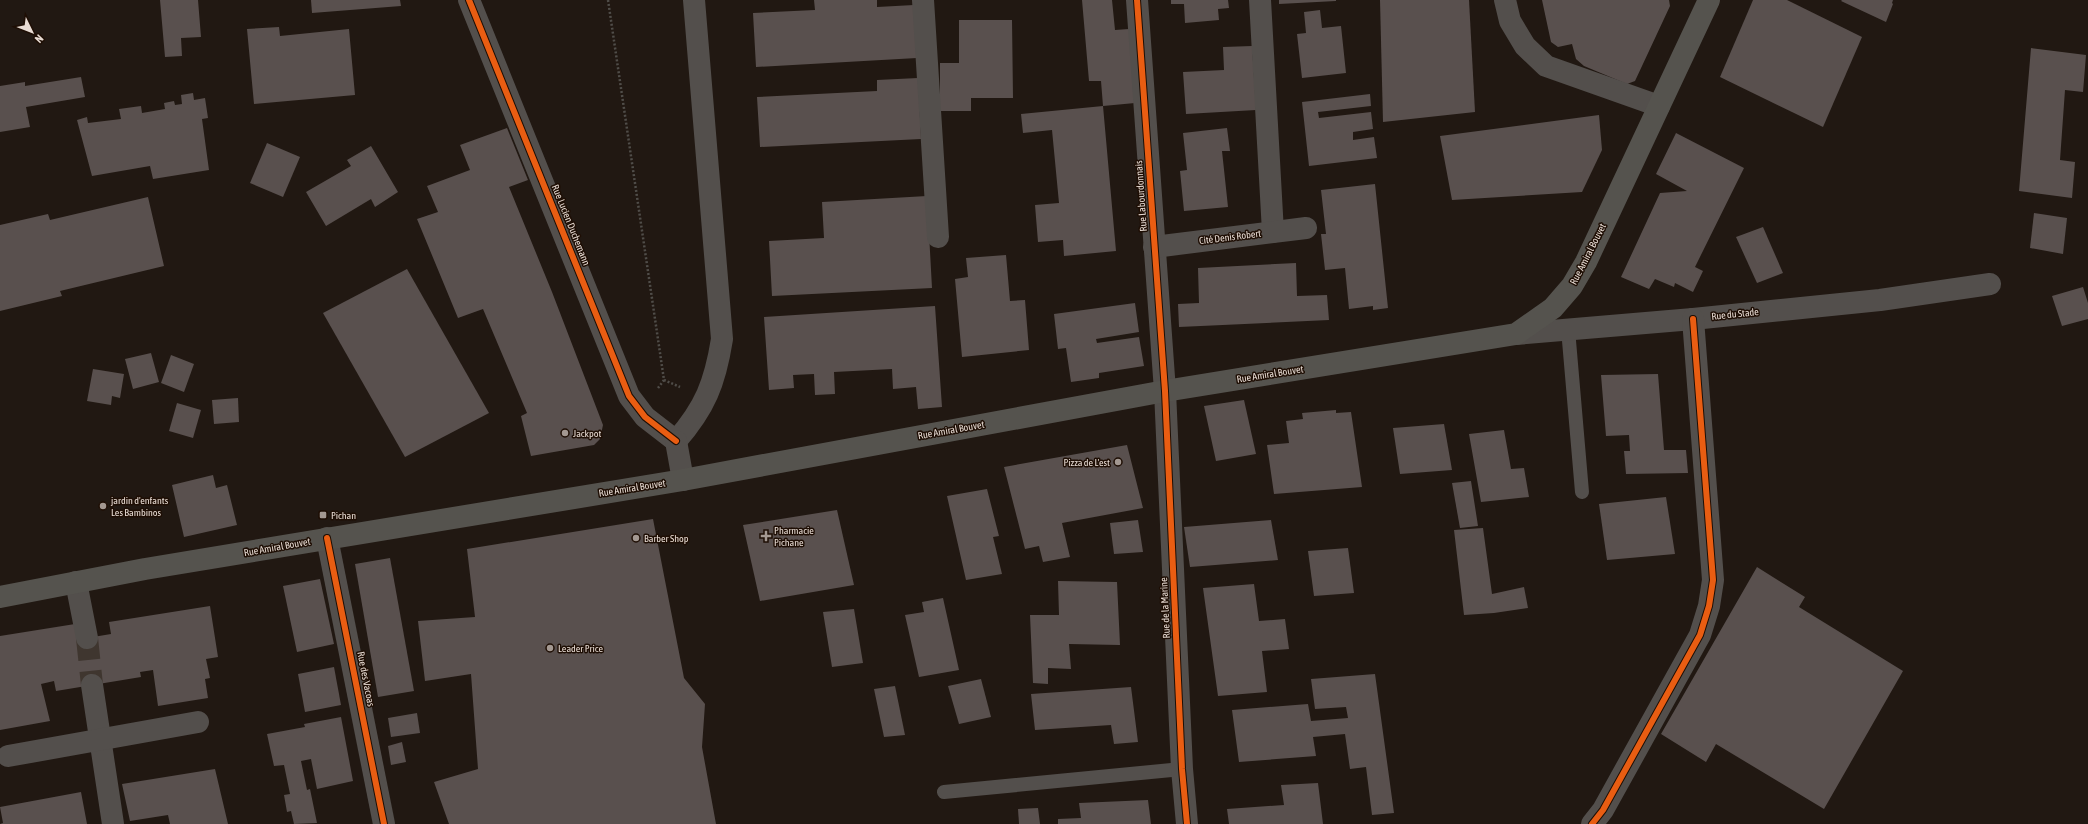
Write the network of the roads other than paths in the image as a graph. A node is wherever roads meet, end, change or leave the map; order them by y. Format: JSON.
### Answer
{"nodes":[{"id":1,"x":469,"y":0,"type":"edge"},
{"id":2,"x":694,"y":0,"type":"edge"},
{"id":3,"x":923,"y":0,"type":"edge"},
{"id":4,"x":1137,"y":0,"type":"edge"},
{"id":5,"x":1260,"y":0,"type":"edge"},
{"id":6,"x":1505,"y":0,"type":"edge"},
{"id":7,"x":1709,"y":0,"type":"edge"},
{"id":8,"x":1659,"y":106,"type":"junction"},
{"id":9,"x":1306,"y":228,"type":"dead end"},
{"id":10,"x":1273,"y":232,"type":"junction"},
{"id":11,"x":938,"y":237,"type":"dead end"},
{"id":12,"x":1154,"y":247,"type":"junction"},
{"id":13,"x":1990,"y":284,"type":"dead end"},
{"id":14,"x":1693,"y":319,"type":"junction"},
{"id":15,"x":1568,"y":329,"type":"junction"},
{"id":16,"x":1516,"y":334,"type":"junction"},
{"id":17,"x":1165,"y":391,"type":"junction"},
{"id":18,"x":676,"y":442,"type":"junction"},
{"id":19,"x":683,"y":480,"type":"junction"},
{"id":20,"x":1582,"y":492,"type":"dead end"},
{"id":21,"x":328,"y":538,"type":"junction"},
{"id":22,"x":76,"y":582,"type":"junction"},
{"id":23,"x":0,"y":597,"type":"edge"},
{"id":24,"x":87,"y":638,"type":"tunnel mouth"},
{"id":25,"x":92,"y":685,"type":"tunnel mouth"},
{"id":26,"x":198,"y":722,"type":"dead end"},
{"id":27,"x":99,"y":740,"type":"junction"},
{"id":28,"x":8,"y":756,"type":"dead end"},
{"id":29,"x":1182,"y":769,"type":"junction"},
{"id":30,"x":944,"y":792,"type":"dead end"},
{"id":31,"x":113,"y":824,"type":"edge"},
{"id":32,"x":384,"y":824,"type":"edge"},
{"id":33,"x":1187,"y":824,"type":"edge"},
{"id":34,"x":1592,"y":824,"type":"edge"}],
"edges":[{"from":1,"to":18,"type":"street","name":"Rue Lucien Duchemann"},
{"from":2,"to":18,"type":"street"},
{"from":3,"to":11,"type":"street"},
{"from":4,"to":12,"type":"street","name":"Rue Labourdonnais"},
{"from":5,"to":10,"type":"street"},
{"from":6,"to":8,"type":"street"},
{"from":7,"to":8,"type":"main road","name":"Rue Amiral Bouvet"},
{"from":8,"to":16,"type":"main road","name":"Rue Amiral Bouvet"},
{"from":9,"to":10,"type":"street","name":"Cité Denis Robert"},
{"from":10,"to":12,"type":"street","name":"Cité Denis Robert"},
{"from":12,"to":17,"type":"street","name":"Rue Labourdonnais"},
{"from":13,"to":14,"type":"street","name":"Rue du Stade"},
{"from":14,"to":15,"type":"street","name":"Rue du Stade"},
{"from":14,"to":34,"type":"street"},
{"from":15,"to":16,"type":"street","name":"Rue du Stade"},
{"from":15,"to":20,"type":"lane"},
{"from":16,"to":17,"type":"main road","name":"Rue Amiral Bouvet"},
{"from":17,"to":19,"type":"main road","name":"Rue Amiral Bouvet"},
{"from":17,"to":29,"type":"street","name":"Rue de la Marine"},
{"from":18,"to":19,"type":"street"},
{"from":19,"to":21,"type":"main road","name":"Rue Amiral Bouvet"},
{"from":21,"to":22,"type":"main road","name":"Rue Amiral Bouvet"},
{"from":21,"to":32,"type":"street","name":"Rue des Vacoas"},
{"from":22,"to":23,"type":"main road","name":"Rue Amiral Bouvet"},
{"from":22,"to":24,"type":"street"},
{"from":25,"to":27,"type":"street"},
{"from":26,"to":27,"type":"street"},
{"from":27,"to":28,"type":"street"},
{"from":27,"to":31,"type":"street"},
{"from":29,"to":30,"type":"lane"},
{"from":29,"to":33,"type":"street","name":"Rue de la Marine"}]}
